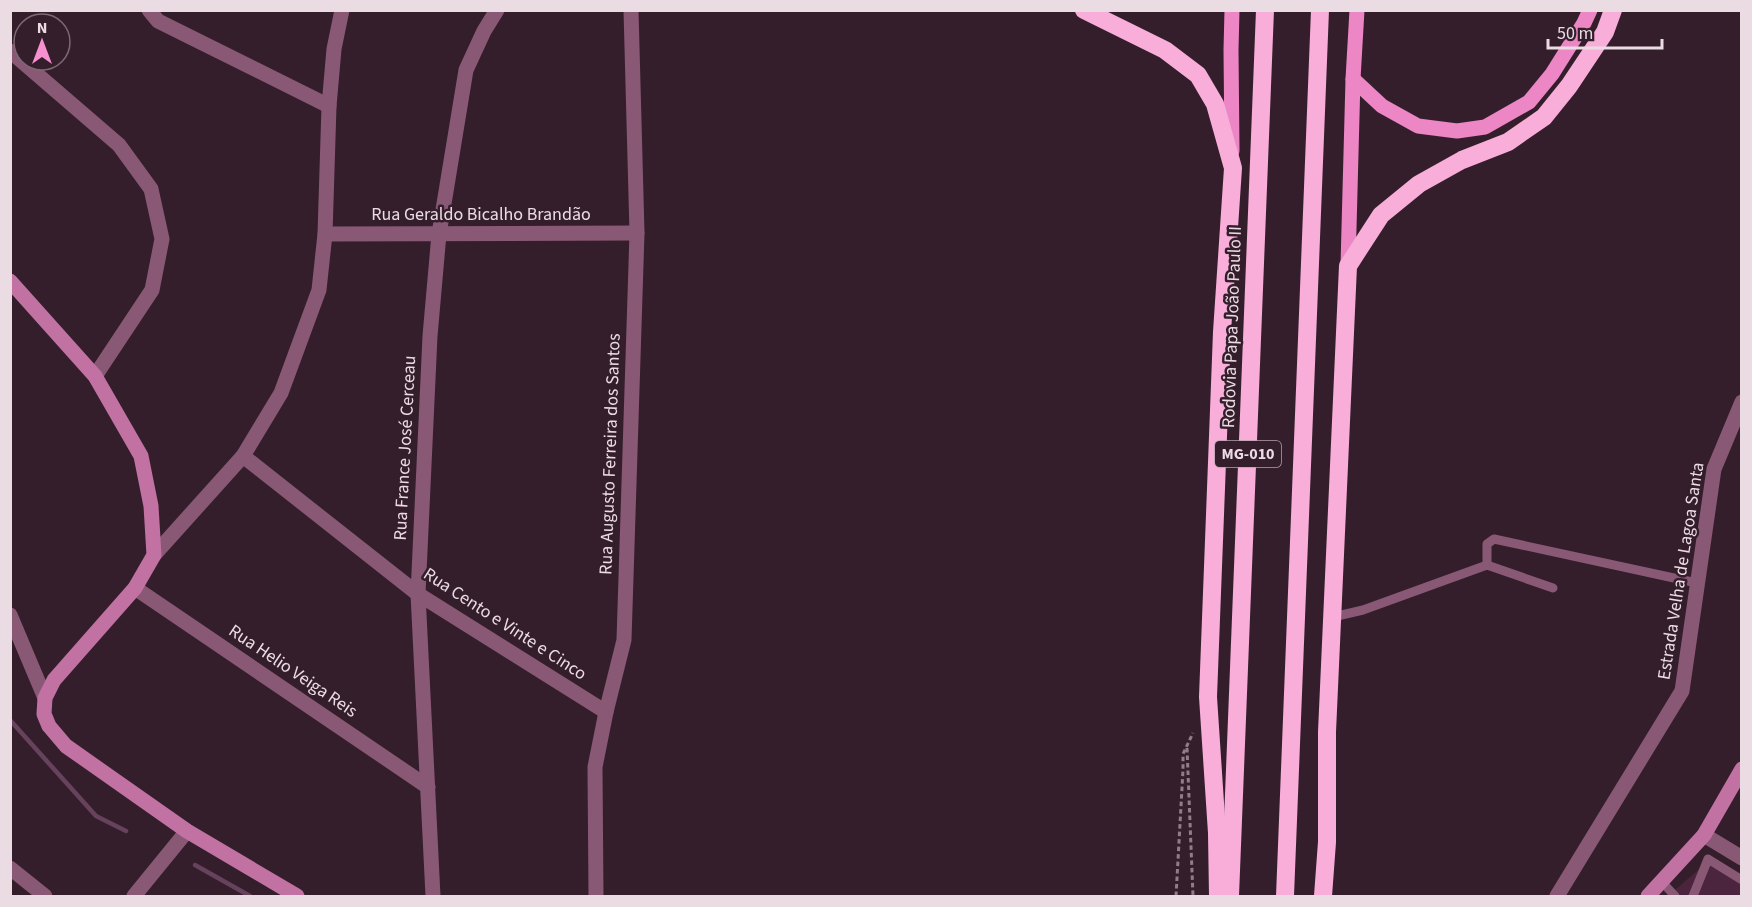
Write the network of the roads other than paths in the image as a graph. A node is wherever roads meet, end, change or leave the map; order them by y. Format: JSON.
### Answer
{"nodes":[{"id":1,"x":342,"y":10,"type":"edge"},
{"id":2,"x":497,"y":10,"type":"edge"},
{"id":3,"x":631,"y":10,"type":"edge"},
{"id":4,"x":1084,"y":10,"type":"edge"},
{"id":5,"x":1232,"y":10,"type":"edge"},
{"id":6,"x":1265,"y":10,"type":"edge"},
{"id":7,"x":1320,"y":10,"type":"edge"},
{"id":8,"x":1357,"y":10,"type":"edge"},
{"id":9,"x":1590,"y":10,"type":"edge"},
{"id":10,"x":1613,"y":10,"type":"edge"},
{"id":11,"x":157,"y":14,"type":"edge"},
{"id":12,"x":10,"y":51,"type":"edge"},
{"id":13,"x":1353,"y":79,"type":"junction"},
{"id":14,"x":329,"y":106,"type":"junction"},
{"id":15,"x":1233,"y":168,"type":"junction"},
{"id":16,"x":637,"y":233,"type":"junction"},
{"id":17,"x":325,"y":234,"type":"junction"},
{"id":18,"x":439,"y":234,"type":"junction"},
{"id":19,"x":1348,"y":266,"type":"junction"},
{"id":20,"x":10,"y":281,"type":"edge"},
{"id":21,"x":17,"y":294,"type":"edge"},
{"id":22,"x":95,"y":376,"type":"junction"},
{"id":23,"x":1742,"y":402,"type":"edge"},
{"id":24,"x":243,"y":456,"type":"junction"},
{"id":25,"x":154,"y":555,"type":"junction"},
{"id":26,"x":1487,"y":565,"type":"junction"},
{"id":27,"x":1697,"y":583,"type":"junction"},
{"id":28,"x":135,"y":588,"type":"junction"},
{"id":29,"x":1553,"y":588,"type":"dead end"},
{"id":30,"x":418,"y":594,"type":"junction"},
{"id":31,"x":10,"y":615,"type":"edge"},
{"id":32,"x":1333,"y":617,"type":"junction"},
{"id":33,"x":45,"y":698,"type":"junction"},
{"id":34,"x":606,"y":712,"type":"junction"},
{"id":35,"x":1742,"y":769,"type":"edge"},
{"id":36,"x":428,"y":787,"type":"junction"},
{"id":37,"x":187,"y":831,"type":"junction"},
{"id":38,"x":1707,"y":837,"type":"junction"},
{"id":39,"x":1327,"y":842,"type":"junction"},
{"id":40,"x":1742,"y":858,"type":"edge"},
{"id":41,"x":1708,"y":859,"type":"junction"},
{"id":42,"x":10,"y":868,"type":"edge"},
{"id":43,"x":1742,"y":880,"type":"edge"},
{"id":44,"x":1661,"y":881,"type":"junction"},
{"id":45,"x":45,"y":897,"type":"edge"},
{"id":46,"x":134,"y":897,"type":"edge"},
{"id":47,"x":297,"y":897,"type":"edge"},
{"id":48,"x":433,"y":897,"type":"edge"},
{"id":49,"x":596,"y":897,"type":"edge"},
{"id":50,"x":1218,"y":897,"type":"edge"},
{"id":51,"x":1230,"y":897,"type":"edge"},
{"id":52,"x":1285,"y":897,"type":"edge"},
{"id":53,"x":1323,"y":897,"type":"edge"},
{"id":54,"x":1330,"y":897,"type":"edge"},
{"id":55,"x":1557,"y":897,"type":"edge"},
{"id":56,"x":1648,"y":897,"type":"edge"},
{"id":57,"x":1676,"y":897,"type":"edge"},
{"id":58,"x":1693,"y":897,"type":"edge"}],
"edges":[{"from":1,"to":14,"type":"street"},
{"from":2,"to":18,"type":"street","name":"Rua France José Cerceau"},
{"from":3,"to":16,"type":"street","name":"Rua Augusto Ferreira dos Santos"},
{"from":4,"to":15,"type":"highway"},
{"from":5,"to":15,"type":"main road"},
{"from":6,"to":51,"type":"highway","name":"Rodovia Papa João Paulo II","number":"MG-010"},
{"from":7,"to":52,"type":"highway","number":"MG-010"},
{"from":8,"to":13,"type":"main road"},
{"from":9,"to":13,"type":"main road"},
{"from":10,"to":19,"type":"highway"},
{"from":11,"to":14,"type":"street"},
{"from":12,"to":22,"type":"street"},
{"from":13,"to":19,"type":"main road"},
{"from":14,"to":17,"type":"street"},
{"from":15,"to":50,"type":"highway"},
{"from":16,"to":18,"type":"street","name":"Rua Geraldo Bicalho Brandão"},
{"from":16,"to":34,"type":"street","name":"Rua Augusto Ferreira dos Santos"},
{"from":17,"to":18,"type":"street","name":"Rua Geraldo Bicalho Brandão"},
{"from":17,"to":24,"type":"street"},
{"from":18,"to":30,"type":"street","name":"Rua France José Cerceau"},
{"from":19,"to":32,"type":"highway"},
{"from":20,"to":21,"type":"street"},
{"from":21,"to":22,"type":"street"},
{"from":22,"to":25,"type":"street"},
{"from":23,"to":27,"type":"street","name":"Estrada Velha de Lagoa Santa"},
{"from":24,"to":25,"type":"street"},
{"from":24,"to":30,"type":"street","name":"Rua Cento e Vinte e Cinco"},
{"from":25,"to":28,"type":"street"},
{"from":26,"to":27,"type":"lane"},
{"from":26,"to":29,"type":"lane"},
{"from":26,"to":32,"type":"lane"},
{"from":27,"to":55,"type":"street","name":"Estrada Velha de Lagoa Santa"},
{"from":28,"to":33,"type":"street"},
{"from":28,"to":36,"type":"street","name":"Rua Helio Veiga Reis"},
{"from":30,"to":34,"type":"street","name":"Rua Cento e Vinte e Cinco"},
{"from":30,"to":36,"type":"street","name":"Rua France José Cerceau"},
{"from":31,"to":33,"type":"street"},
{"from":32,"to":39,"type":"highway"},
{"from":33,"to":37,"type":"street"},
{"from":34,"to":49,"type":"street","name":"Rua Augusto Ferreira dos Santos"},
{"from":35,"to":38,"type":"street"},
{"from":36,"to":48,"type":"street","name":"Rua France José Cerceau"},
{"from":37,"to":46,"type":"street"},
{"from":37,"to":47,"type":"street"},
{"from":38,"to":40,"type":"street"},
{"from":38,"to":41,"type":"lane"},
{"from":38,"to":44,"type":"street"},
{"from":39,"to":53,"type":"highway"},
{"from":39,"to":54,"type":"highway"},
{"from":41,"to":43,"type":"lane"},
{"from":41,"to":58,"type":"lane"},
{"from":42,"to":45,"type":"street"},
{"from":44,"to":56,"type":"street"},
{"from":44,"to":57,"type":"lane"}]}
